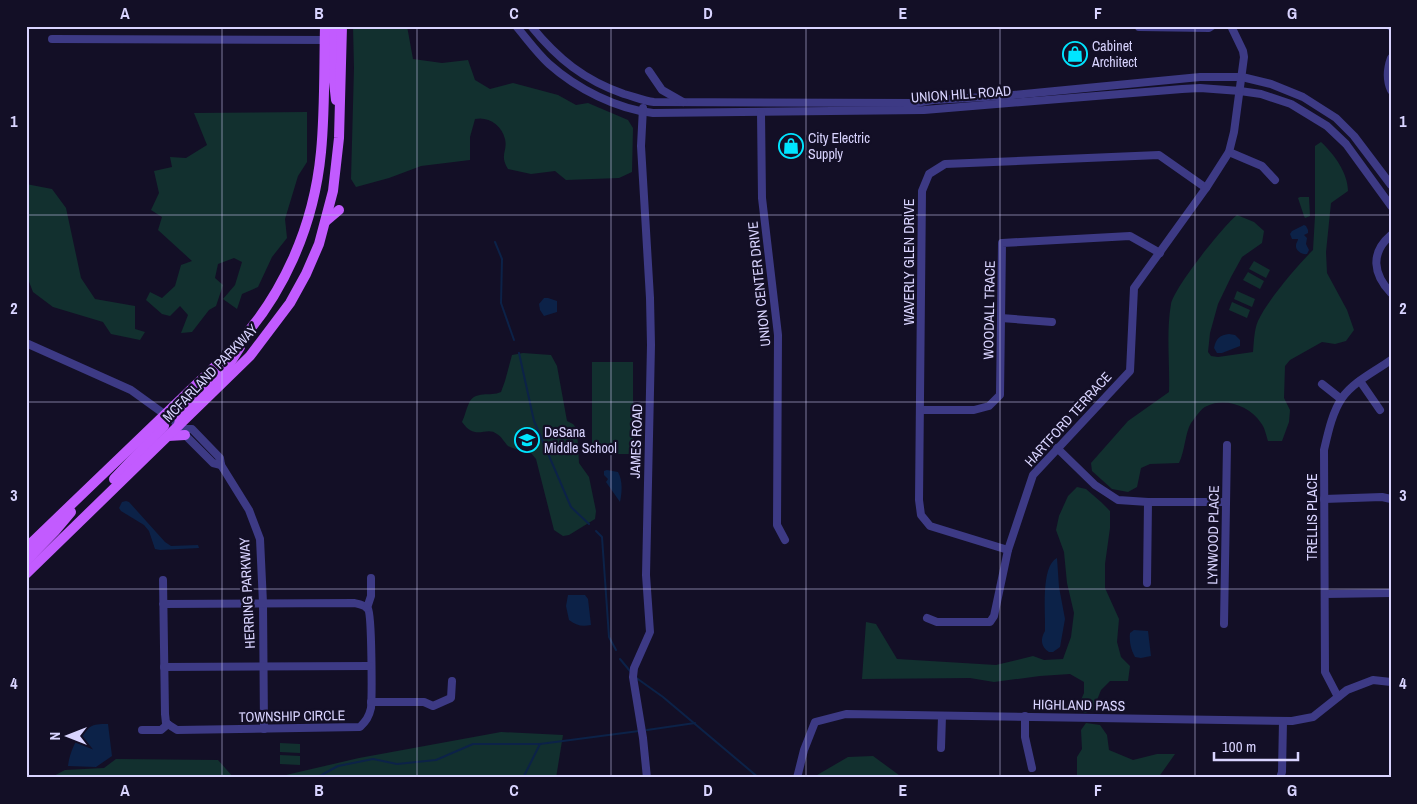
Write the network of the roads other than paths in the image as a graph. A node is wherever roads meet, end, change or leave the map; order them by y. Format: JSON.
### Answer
{"nodes":[{"id":1,"x":325,"y":26,"type":"edge"},
{"id":2,"x":334,"y":26,"type":"edge"},
{"id":3,"x":342,"y":26,"type":"edge"},
{"id":4,"x":516,"y":26,"type":"edge"},
{"id":5,"x":531,"y":26,"type":"edge"},
{"id":6,"x":1212,"y":26,"type":"edge"},
{"id":7,"x":1231,"y":26,"type":"edge"},
{"id":8,"x":1139,"y":27,"type":"edge"},
{"id":9,"x":52,"y":39,"type":"dead end"},
{"id":10,"x":333,"y":40,"type":"junction"},
{"id":11,"x":1391,"y":58,"type":"edge"},
{"id":12,"x":649,"y":71,"type":"dead end"},
{"id":13,"x":1242,"y":77,"type":"junction"},
{"id":14,"x":1391,"y":90,"type":"edge"},
{"id":15,"x":1240,"y":91,"type":"junction"},
{"id":16,"x":644,"y":101,"type":"junction"},
{"id":17,"x":685,"y":103,"type":"junction"},
{"id":18,"x":643,"y":112,"type":"junction"},
{"id":19,"x":761,"y":113,"type":"junction"},
{"id":20,"x":1229,"y":152,"type":"junction"},
{"id":21,"x":1275,"y":180,"type":"dead end"},
{"id":22,"x":1391,"y":185,"type":"edge"},
{"id":23,"x":1206,"y":188,"type":"junction"},
{"id":24,"x":1391,"y":206,"type":"edge"},
{"id":25,"x":339,"y":210,"type":"dead end"},
{"id":26,"x":326,"y":222,"type":"junction"},
{"id":27,"x":1391,"y":235,"type":"edge"},
{"id":28,"x":1160,"y":253,"type":"junction"},
{"id":29,"x":1391,"y":293,"type":"edge"},
{"id":30,"x":1001,"y":318,"type":"junction"},
{"id":31,"x":1052,"y":322,"type":"dead end"},
{"id":32,"x":246,"y":335,"type":"junction"},
{"id":33,"x":26,"y":343,"type":"edge"},
{"id":34,"x":1391,"y":360,"type":"edge"},
{"id":35,"x":1360,"y":381,"type":"junction"},
{"id":36,"x":1322,"y":384,"type":"dead end"},
{"id":37,"x":1341,"y":398,"type":"junction"},
{"id":38,"x":920,"y":410,"type":"junction"},
{"id":39,"x":1380,"y":410,"type":"dead end"},
{"id":40,"x":165,"y":414,"type":"junction"},
{"id":41,"x":183,"y":430,"type":"junction"},
{"id":42,"x":1227,"y":445,"type":"dead end"},
{"id":43,"x":1057,"y":448,"type":"junction"},
{"id":44,"x":105,"y":496,"type":"junction"},
{"id":45,"x":78,"y":498,"type":"junction"},
{"id":46,"x":1324,"y":499,"type":"junction"},
{"id":47,"x":1391,"y":499,"type":"edge"},
{"id":48,"x":1148,"y":502,"type":"junction"},
{"id":49,"x":1226,"y":502,"type":"junction"},
{"id":50,"x":785,"y":540,"type":"dead end"},
{"id":51,"x":26,"y":548,"type":"edge"},
{"id":52,"x":1008,"y":550,"type":"junction"},
{"id":53,"x":26,"y":561,"type":"edge"},
{"id":54,"x":26,"y":574,"type":"edge"},
{"id":55,"x":371,"y":578,"type":"dead end"},
{"id":56,"x":163,"y":580,"type":"dead end"},
{"id":57,"x":1147,"y":583,"type":"dead end"},
{"id":58,"x":1325,"y":594,"type":"junction"},
{"id":59,"x":1391,"y":594,"type":"edge"},
{"id":60,"x":263,"y":603,"type":"junction"},
{"id":61,"x":163,"y":604,"type":"junction"},
{"id":62,"x":367,"y":608,"type":"junction"},
{"id":63,"x":927,"y":618,"type":"dead end"},
{"id":64,"x":1224,"y":624,"type":"dead end"},
{"id":65,"x":263,"y":666,"type":"junction"},
{"id":66,"x":370,"y":666,"type":"junction"},
{"id":67,"x":164,"y":667,"type":"junction"},
{"id":68,"x":452,"y":681,"type":"dead end"},
{"id":69,"x":1391,"y":682,"type":"edge"},
{"id":70,"x":1338,"y":697,"type":"junction"},
{"id":71,"x":371,"y":702,"type":"junction"},
{"id":72,"x":942,"y":716,"type":"junction"},
{"id":73,"x":1025,"y":716,"type":"junction"},
{"id":74,"x":1283,"y":721,"type":"junction"},
{"id":75,"x":168,"y":724,"type":"junction"},
{"id":76,"x":264,"y":729,"type":"junction"},
{"id":77,"x":142,"y":730,"type":"dead end"},
{"id":78,"x":941,"y":748,"type":"dead end"},
{"id":79,"x":1032,"y":768,"type":"dead end"},
{"id":80,"x":647,"y":778,"type":"edge"},
{"id":81,"x":797,"y":778,"type":"edge"},
{"id":82,"x":1280,"y":778,"type":"edge"}],
"edges":[{"from":1,"to":10,"type":"main road","name":"MCFARLAND PARKWAY"},
{"from":2,"to":10,"type":"main road"},
{"from":3,"to":10,"type":"main road","name":"MCFARLAND PARKWAY"},
{"from":4,"to":18,"type":"street","name":"UNION HILL ROAD"},
{"from":5,"to":16,"type":"street","name":"UNION HILL ROAD"},
{"from":6,"to":8,"type":"street"},
{"from":7,"to":13,"type":"street","name":"HARTFORD TERRACE"},
{"from":9,"to":10,"type":"street"},
{"from":10,"to":26,"type":"main road","name":"MCFARLAND PARKWAY"},
{"from":10,"to":32,"type":"main road","name":"MCFARLAND PARKWAY"},
{"from":11,"to":14,"type":"street"},
{"from":12,"to":17,"type":"street"},
{"from":13,"to":15,"type":"street","name":"HARTFORD TERRACE"},
{"from":13,"to":17,"type":"street","name":"UNION HILL ROAD"},
{"from":13,"to":22,"type":"street","name":"UNION HILL ROAD"},
{"from":15,"to":19,"type":"street","name":"UNION HILL ROAD"},
{"from":15,"to":20,"type":"street","name":"HARTFORD TERRACE"},
{"from":15,"to":24,"type":"street","name":"UNION HILL ROAD"},
{"from":16,"to":17,"type":"street","name":"UNION HILL ROAD"},
{"from":16,"to":18,"type":"street","name":"JAMES ROAD"},
{"from":18,"to":19,"type":"street","name":"UNION HILL ROAD"},
{"from":18,"to":80,"type":"street","name":"JAMES ROAD"},
{"from":19,"to":50,"type":"street","name":"UNION CENTER DRIVE"},
{"from":20,"to":21,"type":"street"},
{"from":20,"to":23,"type":"street","name":"HARTFORD TERRACE"},
{"from":23,"to":28,"type":"street","name":"HARTFORD TERRACE"},
{"from":23,"to":38,"type":"street","name":"WAVERLY GLEN DRIVE"},
{"from":25,"to":26,"type":"main road"},
{"from":26,"to":41,"type":"main road","name":"MCFARLAND PARKWAY"},
{"from":27,"to":29,"type":"street"},
{"from":28,"to":30,"type":"street","name":"WOODALL TRACE"},
{"from":28,"to":43,"type":"street","name":"HARTFORD TERRACE"},
{"from":30,"to":31,"type":"street"},
{"from":30,"to":38,"type":"street","name":"WOODALL TRACE"},
{"from":32,"to":40,"type":"main road","name":"MCFARLAND PARKWAY"},
{"from":32,"to":41,"type":"main road"},
{"from":33,"to":40,"type":"street","name":"HERRING PARKWAY"},
{"from":34,"to":35,"type":"street","name":"TRELLIS PLACE"},
{"from":35,"to":37,"type":"street","name":"TRELLIS PLACE"},
{"from":35,"to":39,"type":"street"},
{"from":36,"to":37,"type":"street"},
{"from":37,"to":46,"type":"street","name":"TRELLIS PLACE"},
{"from":38,"to":52,"type":"street","name":"WAVERLY GLEN DRIVE"},
{"from":40,"to":41,"type":"street","name":"HERRING PARKWAY"},
{"from":40,"to":44,"type":"main road"},
{"from":40,"to":45,"type":"main road","name":"MCFARLAND PARKWAY"},
{"from":41,"to":44,"type":"main road","name":"MCFARLAND PARKWAY"},
{"from":41,"to":60,"type":"street","name":"HERRING PARKWAY"},
{"from":42,"to":49,"type":"street","name":"LYNWOOD PLACE"},
{"from":43,"to":48,"type":"street"},
{"from":43,"to":52,"type":"street","name":"HARTFORD TERRACE"},
{"from":44,"to":54,"type":"main road","name":"MCFARLAND PARKWAY"},
{"from":45,"to":51,"type":"main road","name":"MCFARLAND PARKWAY"},
{"from":45,"to":53,"type":"main road"},
{"from":46,"to":47,"type":"street"},
{"from":46,"to":58,"type":"street","name":"TRELLIS PLACE"},
{"from":48,"to":49,"type":"street"},
{"from":48,"to":57,"type":"street"},
{"from":49,"to":64,"type":"street","name":"LYNWOOD PLACE"},
{"from":52,"to":63,"type":"street","name":"HARTFORD TERRACE"},
{"from":55,"to":62,"type":"street","name":"TOWNSHIP CIRCLE"},
{"from":56,"to":61,"type":"street"},
{"from":58,"to":59,"type":"street"},
{"from":58,"to":70,"type":"street","name":"TRELLIS PLACE"},
{"from":60,"to":61,"type":"street"},
{"from":60,"to":62,"type":"street"},
{"from":60,"to":65,"type":"street","name":"HERRING PARKWAY"},
{"from":61,"to":67,"type":"street"},
{"from":62,"to":66,"type":"street","name":"TOWNSHIP CIRCLE"},
{"from":65,"to":66,"type":"street"},
{"from":65,"to":67,"type":"street"},
{"from":65,"to":76,"type":"street","name":"HERRING PARKWAY"},
{"from":66,"to":71,"type":"street","name":"TOWNSHIP CIRCLE"},
{"from":67,"to":75,"type":"street"},
{"from":68,"to":71,"type":"street"},
{"from":69,"to":70,"type":"street","name":"HIGHLAND PASS"},
{"from":70,"to":74,"type":"street","name":"HIGHLAND PASS"},
{"from":71,"to":76,"type":"street","name":"TOWNSHIP CIRCLE"},
{"from":72,"to":73,"type":"street","name":"HIGHLAND PASS"},
{"from":72,"to":78,"type":"street"},
{"from":72,"to":81,"type":"street","name":"HIGHLAND PASS"},
{"from":73,"to":74,"type":"street","name":"HIGHLAND PASS"},
{"from":73,"to":79,"type":"street"},
{"from":74,"to":82,"type":"street"},
{"from":75,"to":76,"type":"street","name":"TOWNSHIP CIRCLE"},
{"from":75,"to":77,"type":"street"}]}
